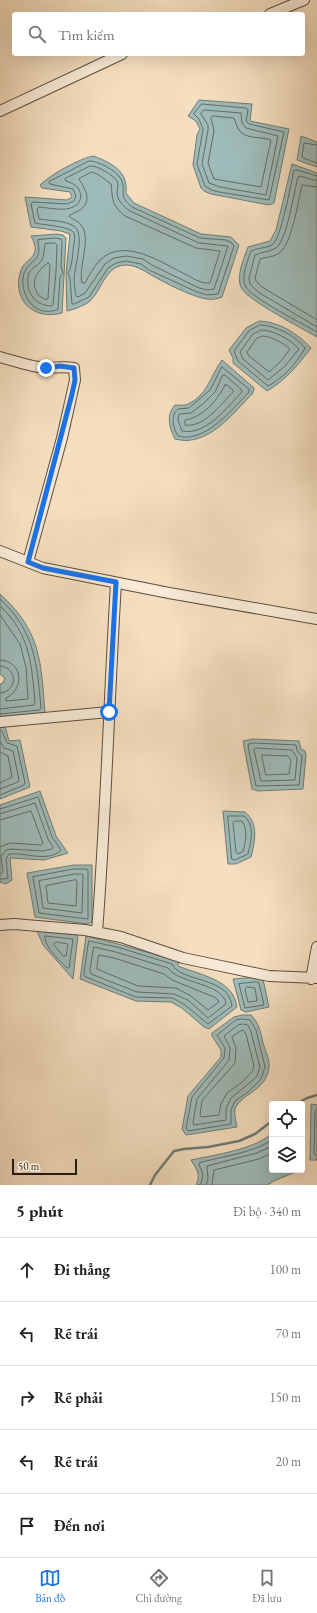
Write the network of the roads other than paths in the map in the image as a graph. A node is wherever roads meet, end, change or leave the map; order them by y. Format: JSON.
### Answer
{"nodes":[{"id":1,"x":304,"y":0,"type":"edge"},
{"id":2,"x":275,"y":12,"type":"edge"},
{"id":3,"x":118,"y":56,"type":"edge"},
{"id":4,"x":0,"y":111,"type":"edge"},
{"id":5,"x":0,"y":357,"type":"edge"},
{"id":6,"x":0,"y":551,"type":"edge"},
{"id":7,"x":28,"y":562,"type":"junction"},
{"id":8,"x":116,"y":582,"type":"junction"},
{"id":9,"x":317,"y":619,"type":"edge"},
{"id":10,"x":109,"y":712,"type":"junction"},
{"id":11,"x":0,"y":722,"type":"edge"},
{"id":12,"x":0,"y":925,"type":"edge"},
{"id":13,"x":97,"y":932,"type":"junction"},
{"id":14,"x":317,"y":947,"type":"edge"},
{"id":15,"x":314,"y":979,"type":"edge"}],
"edges":[{"from":1,"to":2,"type":"street"},
{"from":3,"to":4,"type":"street"},
{"from":5,"to":7,"type":"street"},
{"from":6,"to":7,"type":"street"},
{"from":7,"to":8,"type":"street"},
{"from":8,"to":9,"type":"street"},
{"from":8,"to":10,"type":"street"},
{"from":10,"to":11,"type":"street"},
{"from":10,"to":13,"type":"street"},
{"from":12,"to":13,"type":"street"},
{"from":13,"to":15,"type":"street"},
{"from":14,"to":15,"type":"street"}]}
